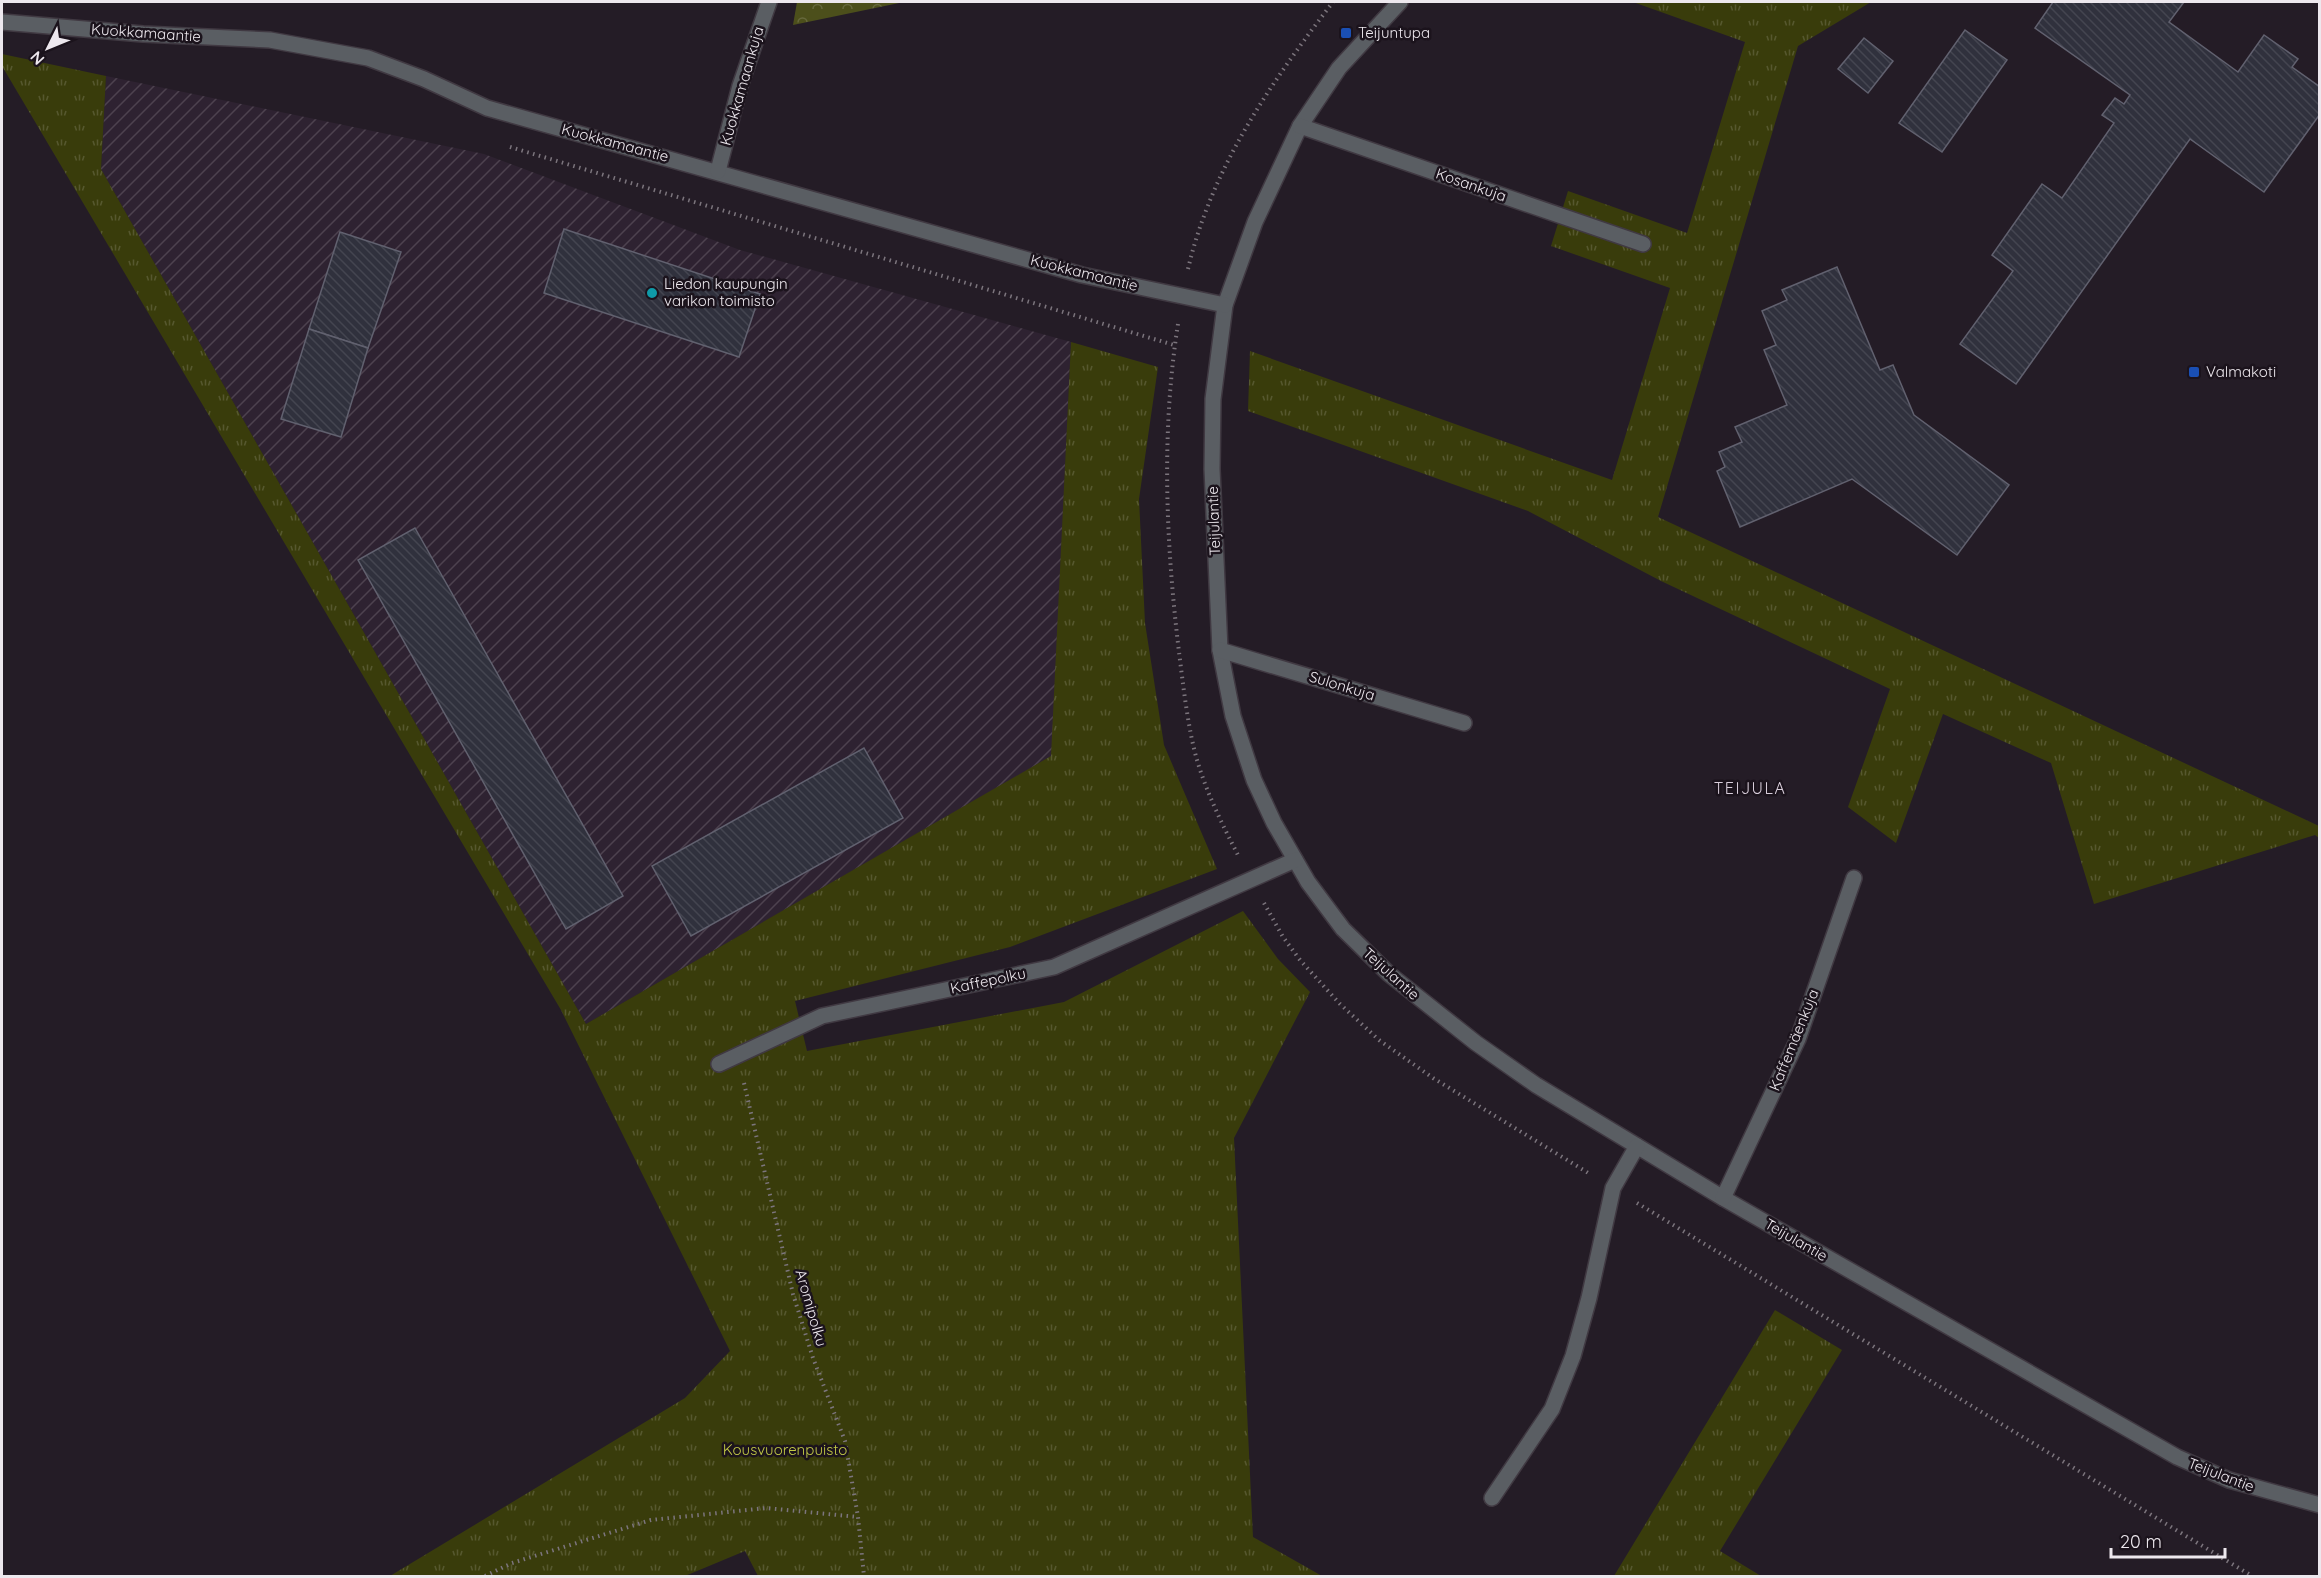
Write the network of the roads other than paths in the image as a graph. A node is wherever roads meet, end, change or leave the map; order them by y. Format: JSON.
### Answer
{"nodes":[{"id":1,"x":769,"y":2,"type":"edge"},
{"id":2,"x":1400,"y":2,"type":"edge"},
{"id":3,"x":2,"y":22,"type":"edge"},
{"id":4,"x":1300,"y":126,"type":"junction"},
{"id":5,"x":718,"y":171,"type":"junction"},
{"id":6,"x":1643,"y":244,"type":"dead end"},
{"id":7,"x":1225,"y":305,"type":"junction"},
{"id":8,"x":1220,"y":650,"type":"junction"},
{"id":9,"x":1464,"y":723,"type":"dead end"},
{"id":10,"x":1295,"y":860,"type":"junction"},
{"id":11,"x":1854,"y":878,"type":"dead end"},
{"id":12,"x":719,"y":1064,"type":"dead end"},
{"id":13,"x":1637,"y":1146,"type":"junction"},
{"id":14,"x":1724,"y":1198,"type":"junction"},
{"id":15,"x":1492,"y":1498,"type":"dead end"},
{"id":16,"x":2319,"y":1505,"type":"edge"}],
"edges":[{"from":1,"to":5,"type":"street","name":"Kuokkamaankuja"},
{"from":2,"to":4,"type":"street","name":"Teijulantie"},
{"from":3,"to":5,"type":"street","name":"Kuokkamaantie"},
{"from":4,"to":6,"type":"street","name":"Kosankuja"},
{"from":4,"to":7,"type":"street","name":"Teijulantie"},
{"from":5,"to":7,"type":"street","name":"Kuokkamaantie"},
{"from":7,"to":8,"type":"street","name":"Teijulantie"},
{"from":8,"to":9,"type":"street","name":"Sulonkuja"},
{"from":8,"to":10,"type":"street","name":"Teijulantie"},
{"from":10,"to":12,"type":"street","name":"Kaffepolku"},
{"from":10,"to":13,"type":"street","name":"Teijulantie"},
{"from":11,"to":14,"type":"street","name":"Kaffemäenkuja"},
{"from":13,"to":14,"type":"street","name":"Teijulantie"},
{"from":13,"to":15,"type":"street"},
{"from":14,"to":16,"type":"street","name":"Teijulantie"}]}
